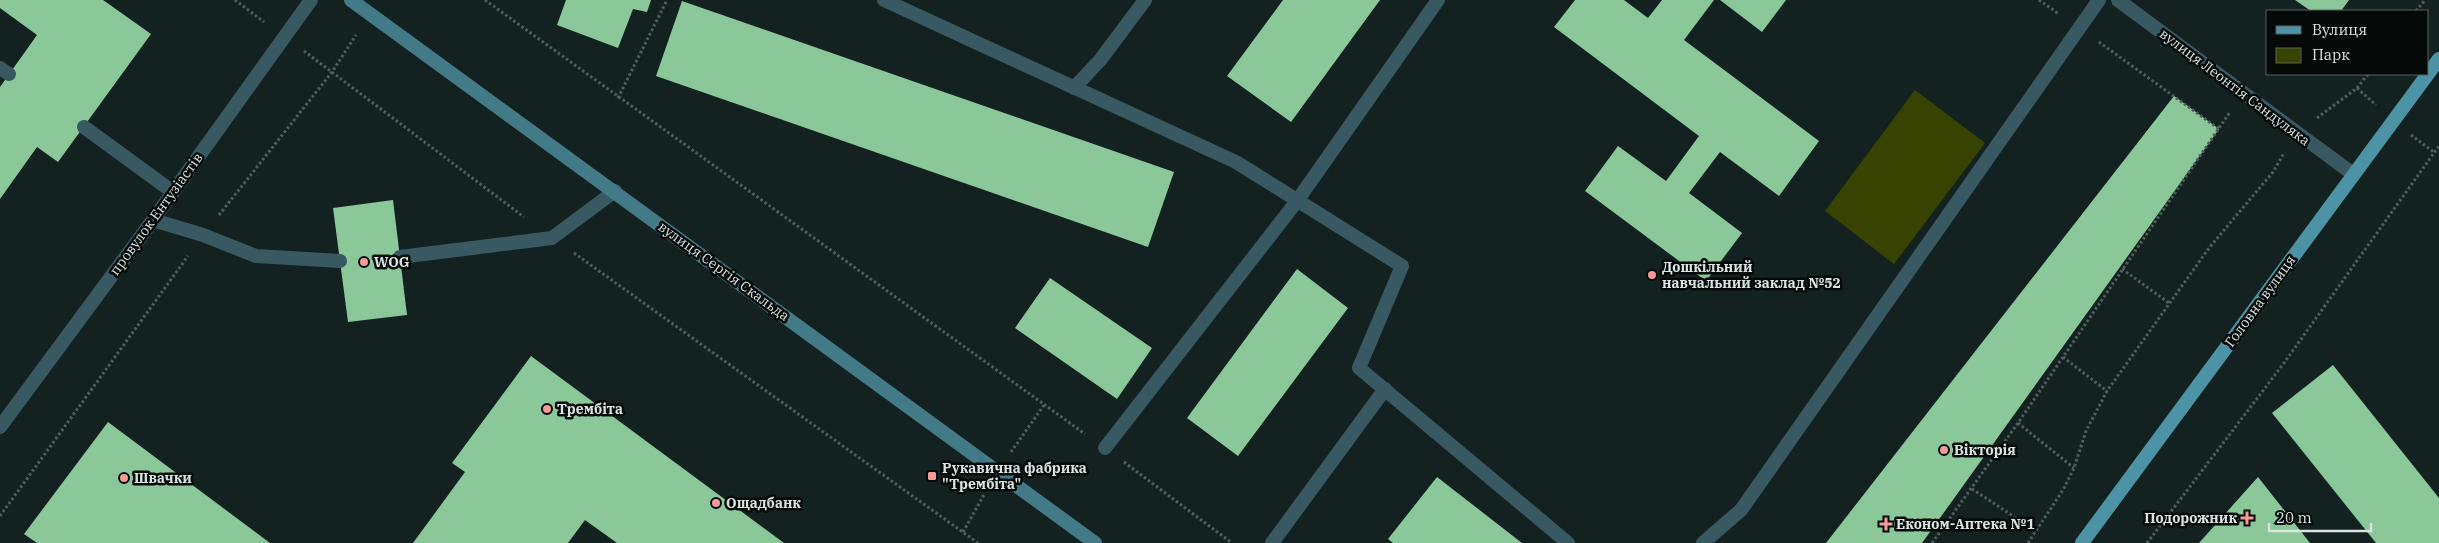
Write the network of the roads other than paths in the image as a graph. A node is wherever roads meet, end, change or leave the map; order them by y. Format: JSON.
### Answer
{"nodes":[{"id":1,"x":311,"y":0,"type":"edge"},
{"id":2,"x":351,"y":0,"type":"edge"},
{"id":3,"x":884,"y":0,"type":"edge"},
{"id":4,"x":1146,"y":0,"type":"edge"},
{"id":5,"x":1438,"y":0,"type":"edge"},
{"id":6,"x":2099,"y":0,"type":"edge"},
{"id":7,"x":2118,"y":0,"type":"edge"},
{"id":8,"x":2439,"y":59,"type":"edge"},
{"id":9,"x":2429,"y":72,"type":"edge"},
{"id":10,"x":2427,"y":75,"type":"edge"},
{"id":11,"x":1074,"y":88,"type":"junction"},
{"id":12,"x":84,"y":127,"type":"dead end"},
{"id":13,"x":2353,"y":174,"type":"junction"},
{"id":14,"x":615,"y":191,"type":"junction"},
{"id":15,"x":173,"y":192,"type":"junction"},
{"id":16,"x":1297,"y":201,"type":"junction"},
{"id":17,"x":153,"y":220,"type":"junction"},
{"id":18,"x":400,"y":257,"type":"dead end"},
{"id":19,"x":340,"y":261,"type":"dead end"},
{"id":20,"x":1385,"y":389,"type":"junction"},
{"id":21,"x":0,"y":426,"type":"edge"},
{"id":22,"x":1105,"y":448,"type":"road end"},
{"id":23,"x":1096,"y":543,"type":"edge"},
{"id":24,"x":1272,"y":543,"type":"edge"},
{"id":25,"x":1568,"y":543,"type":"edge"},
{"id":26,"x":1703,"y":543,"type":"edge"},
{"id":27,"x":2082,"y":543,"type":"edge"}],
"edges":[{"from":1,"to":15,"type":"street","name":"провулок Ентузіастів"},
{"from":2,"to":14,"type":"main road","name":"вулиця Сергія Скальда"},
{"from":3,"to":11,"type":"street"},
{"from":4,"to":11,"type":"street"},
{"from":5,"to":16,"type":"street"},
{"from":6,"to":26,"type":"street"},
{"from":7,"to":13,"type":"street","name":"вулиця Леонтія Сандуляка"},
{"from":8,"to":9,"type":"main road","name":"Головна вулиця"},
{"from":10,"to":13,"type":"main road","name":"Головна вулиця"},
{"from":11,"to":16,"type":"street"},
{"from":12,"to":15,"type":"street"},
{"from":13,"to":27,"type":"main road","name":"Головна вулиця"},
{"from":14,"to":18,"type":"street"},
{"from":14,"to":23,"type":"main road","name":"вулиця Сергія Скальда"},
{"from":15,"to":17,"type":"street","name":"провулок Ентузіастів"},
{"from":16,"to":20,"type":"street"},
{"from":16,"to":22,"type":"street"},
{"from":17,"to":19,"type":"street"},
{"from":17,"to":21,"type":"street","name":"провулок Ентузіастів"},
{"from":20,"to":24,"type":"street"},
{"from":20,"to":25,"type":"street"}]}
